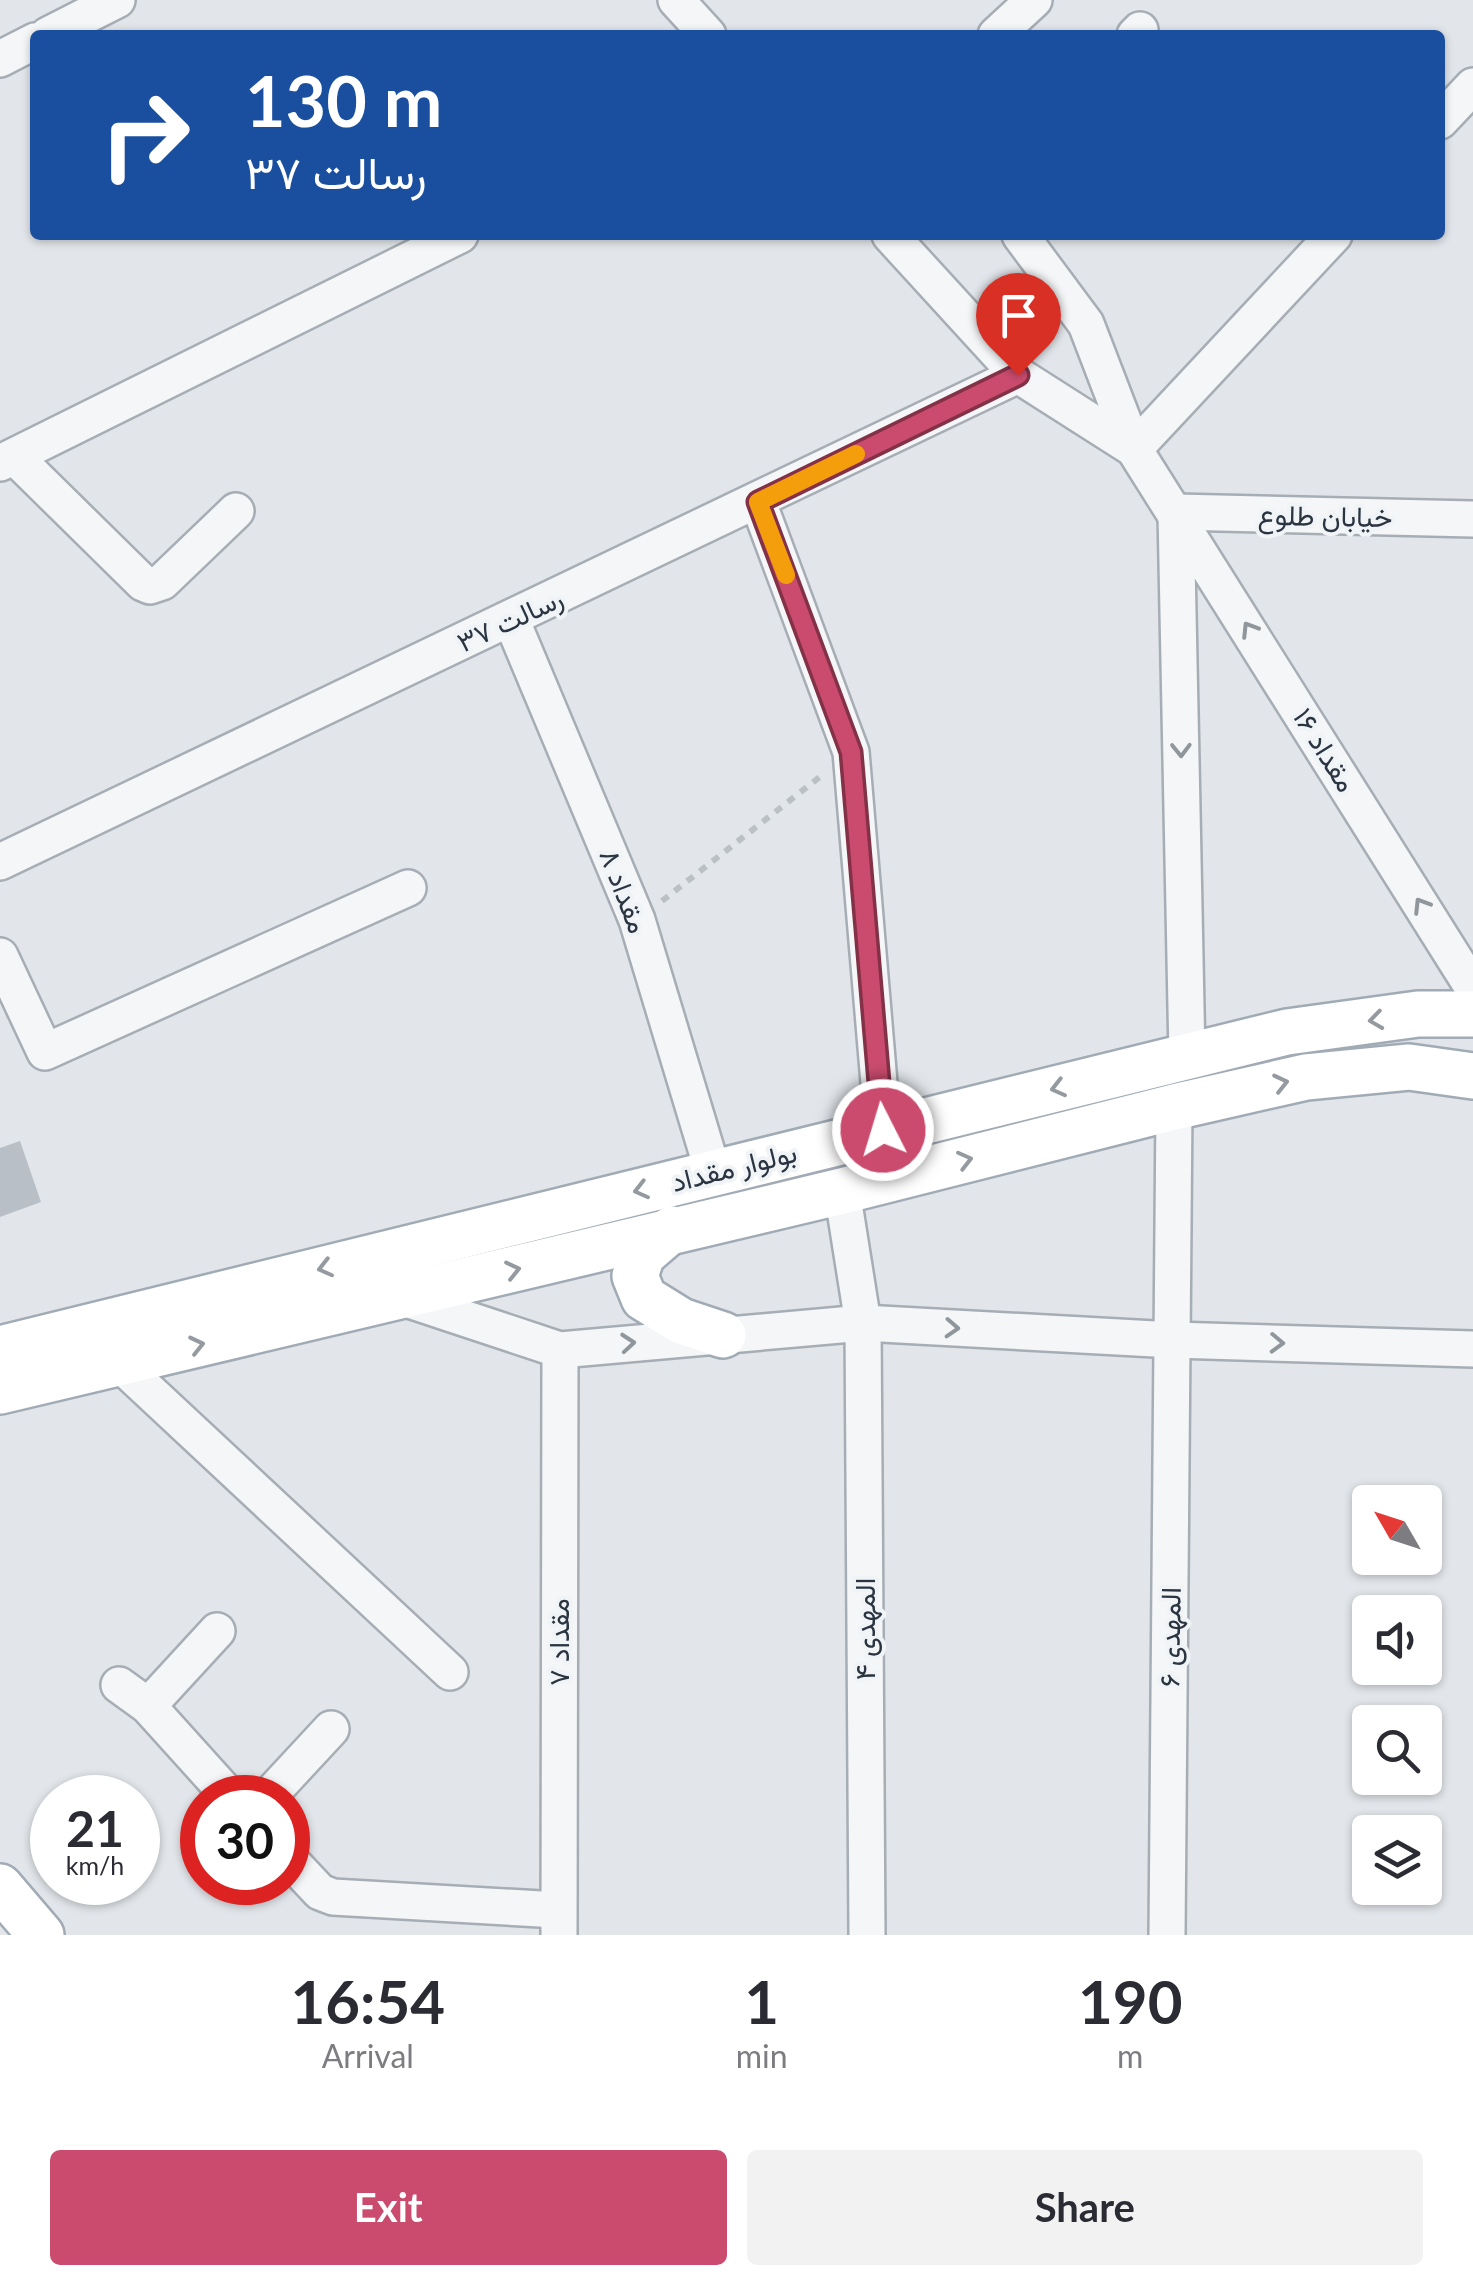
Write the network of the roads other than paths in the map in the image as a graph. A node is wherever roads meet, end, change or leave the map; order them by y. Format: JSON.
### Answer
{"nodes":[{"id":1,"x":117,"y":0,"type":"edge"},
{"id":2,"x":676,"y":0,"type":"edge"},
{"id":3,"x":1034,"y":0,"type":"edge"},
{"id":4,"x":58,"y":30,"type":"edge"},
{"id":5,"x":703,"y":30,"type":"edge"},
{"id":6,"x":1001,"y":30,"type":"edge"},
{"id":7,"x":30,"y":44,"type":"edge"},
{"id":8,"x":0,"y":59,"type":"edge"},
{"id":9,"x":1473,"y":86,"type":"edge"},
{"id":10,"x":1445,"y":116,"type":"edge"},
{"id":11,"x":450,"y":240,"type":"edge"},
{"id":12,"x":895,"y":240,"type":"edge"},
{"id":13,"x":1024,"y":240,"type":"edge"},
{"id":14,"x":1329,"y":240,"type":"edge"},
{"id":15,"x":1018,"y":375,"type":"junction"},
{"id":16,"x":1134,"y":450,"type":"junction"},
{"id":17,"x":8,"y":460,"type":"edge"},
{"id":18,"x":758,"y":502,"type":"junction"},
{"id":19,"x":236,"y":511,"type":"dead end"},
{"id":20,"x":1176,"y":512,"type":"junction"},
{"id":21,"x":1470,"y":515,"type":"edge"},
{"id":22,"x":512,"y":619,"type":"junction"},
{"id":23,"x":0,"y":862,"type":"edge"},
{"id":24,"x":408,"y":888,"type":"dead end"},
{"id":25,"x":0,"y":956,"type":"edge"},
{"id":26,"x":1473,"y":988,"type":"edge"},
{"id":27,"x":1473,"y":1014,"type":"edge"},
{"id":28,"x":1187,"y":1057,"type":"junction"},
{"id":29,"x":1473,"y":1076,"type":"edge"},
{"id":30,"x":1174,"y":1107,"type":"junction"},
{"id":31,"x":883,"y":1130,"type":"junction"},
{"id":32,"x":713,"y":1172,"type":"junction"},
{"id":33,"x":842,"y":1191,"type":"junction"},
{"id":34,"x":672,"y":1229,"type":"junction"},
{"id":35,"x":400,"y":1297,"type":"junction"},
{"id":36,"x":863,"y":1323,"type":"junction"},
{"id":37,"x":723,"y":1335,"type":"junction"},
{"id":38,"x":1173,"y":1340,"type":"junction"},
{"id":39,"x":0,"y":1349,"type":"edge"},
{"id":40,"x":560,"y":1350,"type":"junction"},
{"id":41,"x":1473,"y":1350,"type":"edge"},
{"id":42,"x":120,"y":1364,"type":"junction"},
{"id":43,"x":0,"y":1391,"type":"edge"},
{"id":44,"x":218,"y":1631,"type":"dead end"},
{"id":45,"x":450,"y":1672,"type":"dead end"},
{"id":46,"x":119,"y":1685,"type":"dead end"},
{"id":47,"x":148,"y":1706,"type":"junction"},
{"id":48,"x":331,"y":1729,"type":"dead end"},
{"id":49,"x":210,"y":1775,"type":"edge"},
{"id":50,"x":288,"y":1775,"type":"edge"},
{"id":51,"x":310,"y":1881,"type":"edge"},
{"id":52,"x":0,"y":1887,"type":"edge"},
{"id":53,"x":559,"y":1922,"type":"edge"},
{"id":54,"x":41,"y":1935,"type":"edge"},
{"id":55,"x":867,"y":1935,"type":"edge"},
{"id":56,"x":1168,"y":1935,"type":"edge"}],
"edges":[{"from":1,"to":4,"type":"street"},
{"from":2,"to":5,"type":"street"},
{"from":3,"to":6,"type":"street"},
{"from":7,"to":8,"type":"street"},
{"from":9,"to":10,"type":"street"},
{"from":11,"to":17,"type":"street"},
{"from":12,"to":15,"type":"street"},
{"from":13,"to":16,"type":"street"},
{"from":14,"to":16,"type":"street"},
{"from":15,"to":16,"type":"street"},
{"from":15,"to":18,"type":"street","name":"رسالت ۳۷"},
{"from":16,"to":20,"type":"street","name":"مقداد ۱۶"},
{"from":17,"to":19,"type":"street"},
{"from":18,"to":22,"type":"street","name":"رسالت ۳۷"},
{"from":18,"to":31,"type":"street"},
{"from":20,"to":21,"type":"street","name":"خیابان طلوع"},
{"from":26,"to":20,"type":"street","name":"مقداد ۱۶","one_way":true},
{"from":20,"to":28,"type":"street","one_way":true},
{"from":22,"to":23,"type":"street","name":"رسالت ۳۷"},
{"from":22,"to":32,"type":"street","name":"مقداد ۸"},
{"from":24,"to":25,"type":"street"},
{"from":27,"to":28,"type":"main road","name":"بولوار مقداد","one_way":true},
{"from":28,"to":31,"type":"main road","name":"بولوار مقداد","one_way":true},
{"from":30,"to":29,"type":"main road","name":"بولوار مقداد","one_way":true},
{"from":33,"to":30,"type":"main road","name":"بولوار مقداد","one_way":true},
{"from":30,"to":38,"type":"street","name":"المهدی ۶"},
{"from":31,"to":32,"type":"main road","name":"بولوار مقداد"},
{"from":32,"to":39,"type":"main road","name":"بولوار مقداد","one_way":true},
{"from":33,"to":34,"type":"main road","name":"بولوار مقداد"},
{"from":33,"to":36,"type":"street","name":"المهدی ۴"},
{"from":35,"to":34,"type":"main road","name":"بولوار مقداد","one_way":true},
{"from":34,"to":37,"type":"main road"},
{"from":35,"to":40,"type":"street"},
{"from":42,"to":35,"type":"main road","name":"بولوار مقداد","one_way":true},
{"from":36,"to":37,"type":"street"},
{"from":36,"to":38,"type":"street","one_way":true},
{"from":36,"to":55,"type":"street","name":"المهدی ۴"},
{"from":40,"to":37,"type":"street","one_way":true},
{"from":38,"to":41,"type":"street","one_way":true},
{"from":38,"to":56,"type":"street","name":"المهدی ۶"},
{"from":40,"to":53,"type":"street","name":"مقداد ۷"},
{"from":42,"to":43,"type":"main road","name":"بولوار مقداد"},
{"from":42,"to":45,"type":"street"},
{"from":44,"to":47,"type":"street"},
{"from":46,"to":47,"type":"street"},
{"from":47,"to":49,"type":"street"},
{"from":48,"to":50,"type":"street"},
{"from":51,"to":53,"type":"street"},
{"from":52,"to":54,"type":"main road"}]}
